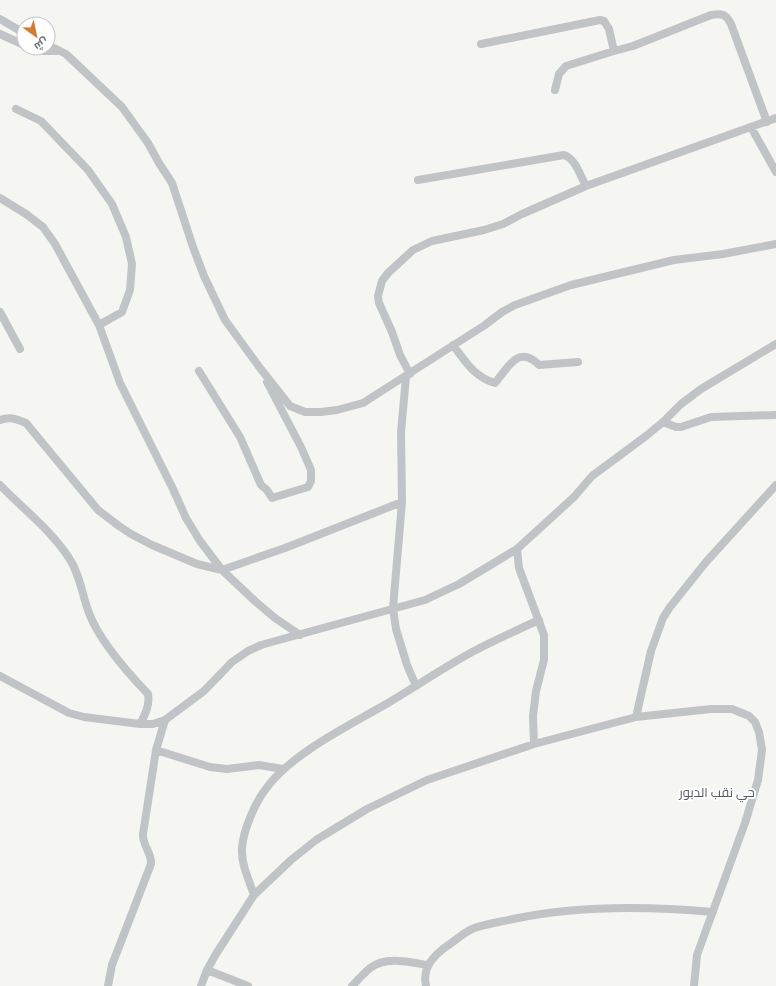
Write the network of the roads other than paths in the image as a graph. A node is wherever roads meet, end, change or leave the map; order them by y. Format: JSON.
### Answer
{"nodes":[{"id":1,"x":0,"y":19,"type":"edge"},
{"id":2,"x":16,"y":28,"type":"edge"},
{"id":3,"x":0,"y":34,"type":"edge"},
{"id":4,"x":16,"y":41,"type":"edge"},
{"id":5,"x":481,"y":44,"type":"dead end"},
{"id":6,"x":56,"y":49,"type":"edge"},
{"id":7,"x":59,"y":51,"type":"joint"},
{"id":8,"x":614,"y":51,"type":"junction"},
{"id":9,"x":556,"y":90,"type":"dead end"},
{"id":10,"x":16,"y":109,"type":"dead end"},
{"id":11,"x":776,"y":118,"type":"edge"},
{"id":12,"x":767,"y":122,"type":"junction"},
{"id":13,"x":752,"y":128,"type":"junction"},
{"id":14,"x":776,"y":172,"type":"edge"},
{"id":15,"x":418,"y":180,"type":"dead end"},
{"id":16,"x":586,"y":186,"type":"junction"},
{"id":17,"x":0,"y":198,"type":"edge"},
{"id":18,"x":776,"y":244,"type":"edge"},
{"id":19,"x":0,"y":312,"type":"edge"},
{"id":20,"x":99,"y":325,"type":"junction"},
{"id":21,"x":776,"y":344,"type":"edge"},
{"id":22,"x":453,"y":345,"type":"junction"},
{"id":23,"x":20,"y":349,"type":"dead end"},
{"id":24,"x":578,"y":362,"type":"dead end"},
{"id":25,"x":260,"y":368,"type":"junction"},
{"id":26,"x":198,"y":371,"type":"dead end"},
{"id":27,"x":408,"y":375,"type":"junction"},
{"id":28,"x":776,"y":415,"type":"edge"},
{"id":29,"x":0,"y":420,"type":"edge"},
{"id":30,"x":663,"y":422,"type":"junction"},
{"id":31,"x":0,"y":485,"type":"edge"},
{"id":32,"x":776,"y":485,"type":"edge"},
{"id":33,"x":402,"y":502,"type":"junction"},
{"id":34,"x":518,"y":549,"type":"junction"},
{"id":35,"x":222,"y":570,"type":"junction"},
{"id":36,"x":393,"y":608,"type":"junction"},
{"id":37,"x":539,"y":620,"type":"junction"},
{"id":38,"x":300,"y":635,"type":"junction"},
{"id":39,"x":0,"y":676,"type":"edge"},
{"id":40,"x":416,"y":686,"type":"junction"},
{"id":41,"x":636,"y":717,"type":"junction"},
{"id":42,"x":165,"y":720,"type":"junction"},
{"id":43,"x":140,"y":724,"type":"junction"},
{"id":44,"x":534,"y":744,"type":"junction"},
{"id":45,"x":156,"y":750,"type":"junction"},
{"id":46,"x":284,"y":769,"type":"junction"},
{"id":47,"x":254,"y":895,"type":"junction"},
{"id":48,"x":714,"y":912,"type":"junction"},
{"id":49,"x":427,"y":966,"type":"junction"},
{"id":50,"x":207,"y":970,"type":"junction"},
{"id":51,"x":108,"y":986,"type":"edge"},
{"id":52,"x":201,"y":986,"type":"edge"},
{"id":53,"x":248,"y":986,"type":"edge"},
{"id":54,"x":352,"y":986,"type":"edge"},
{"id":55,"x":426,"y":986,"type":"edge"},
{"id":56,"x":694,"y":986,"type":"edge"}],
"edges":[{"from":1,"to":2,"type":"street"},
{"from":3,"to":4,"type":"street"},
{"from":5,"to":8,"type":"street"},
{"from":6,"to":7,"type":"street"},
{"from":7,"to":25,"type":"street"},
{"from":8,"to":9,"type":"street"},
{"from":8,"to":12,"type":"street"},
{"from":10,"to":20,"type":"street"},
{"from":11,"to":12,"type":"street"},
{"from":12,"to":13,"type":"street"},
{"from":13,"to":14,"type":"street"},
{"from":13,"to":16,"type":"street"},
{"from":15,"to":16,"type":"street"},
{"from":16,"to":27,"type":"street"},
{"from":17,"to":20,"type":"street"},
{"from":18,"to":22,"type":"street"},
{"from":19,"to":23,"type":"street"},
{"from":20,"to":35,"type":"street"},
{"from":21,"to":30,"type":"street"},
{"from":22,"to":24,"type":"street"},
{"from":22,"to":27,"type":"street"},
{"from":25,"to":26,"type":"street"},
{"from":25,"to":27,"type":"street"},
{"from":27,"to":33,"type":"street"},
{"from":28,"to":30,"type":"street"},
{"from":29,"to":35,"type":"street"},
{"from":30,"to":34,"type":"street"},
{"from":31,"to":43,"type":"street"},
{"from":32,"to":41,"type":"street"},
{"from":33,"to":35,"type":"street"},
{"from":33,"to":36,"type":"street"},
{"from":34,"to":36,"type":"street"},
{"from":34,"to":37,"type":"street"},
{"from":35,"to":38,"type":"street"},
{"from":36,"to":38,"type":"street"},
{"from":36,"to":40,"type":"street"},
{"from":37,"to":40,"type":"street"},
{"from":37,"to":44,"type":"street"},
{"from":38,"to":42,"type":"street"},
{"from":39,"to":43,"type":"street"},
{"from":40,"to":46,"type":"street"},
{"from":41,"to":44,"type":"street"},
{"from":41,"to":48,"type":"street"},
{"from":42,"to":43,"type":"street"},
{"from":42,"to":45,"type":"street"},
{"from":44,"to":47,"type":"street"},
{"from":45,"to":46,"type":"street"},
{"from":45,"to":51,"type":"street"},
{"from":46,"to":47,"type":"street"},
{"from":47,"to":50,"type":"street"},
{"from":48,"to":49,"type":"street"},
{"from":48,"to":56,"type":"street"},
{"from":49,"to":54,"type":"street"},
{"from":49,"to":55,"type":"street"},
{"from":50,"to":52,"type":"street"},
{"from":50,"to":53,"type":"street"}]}
